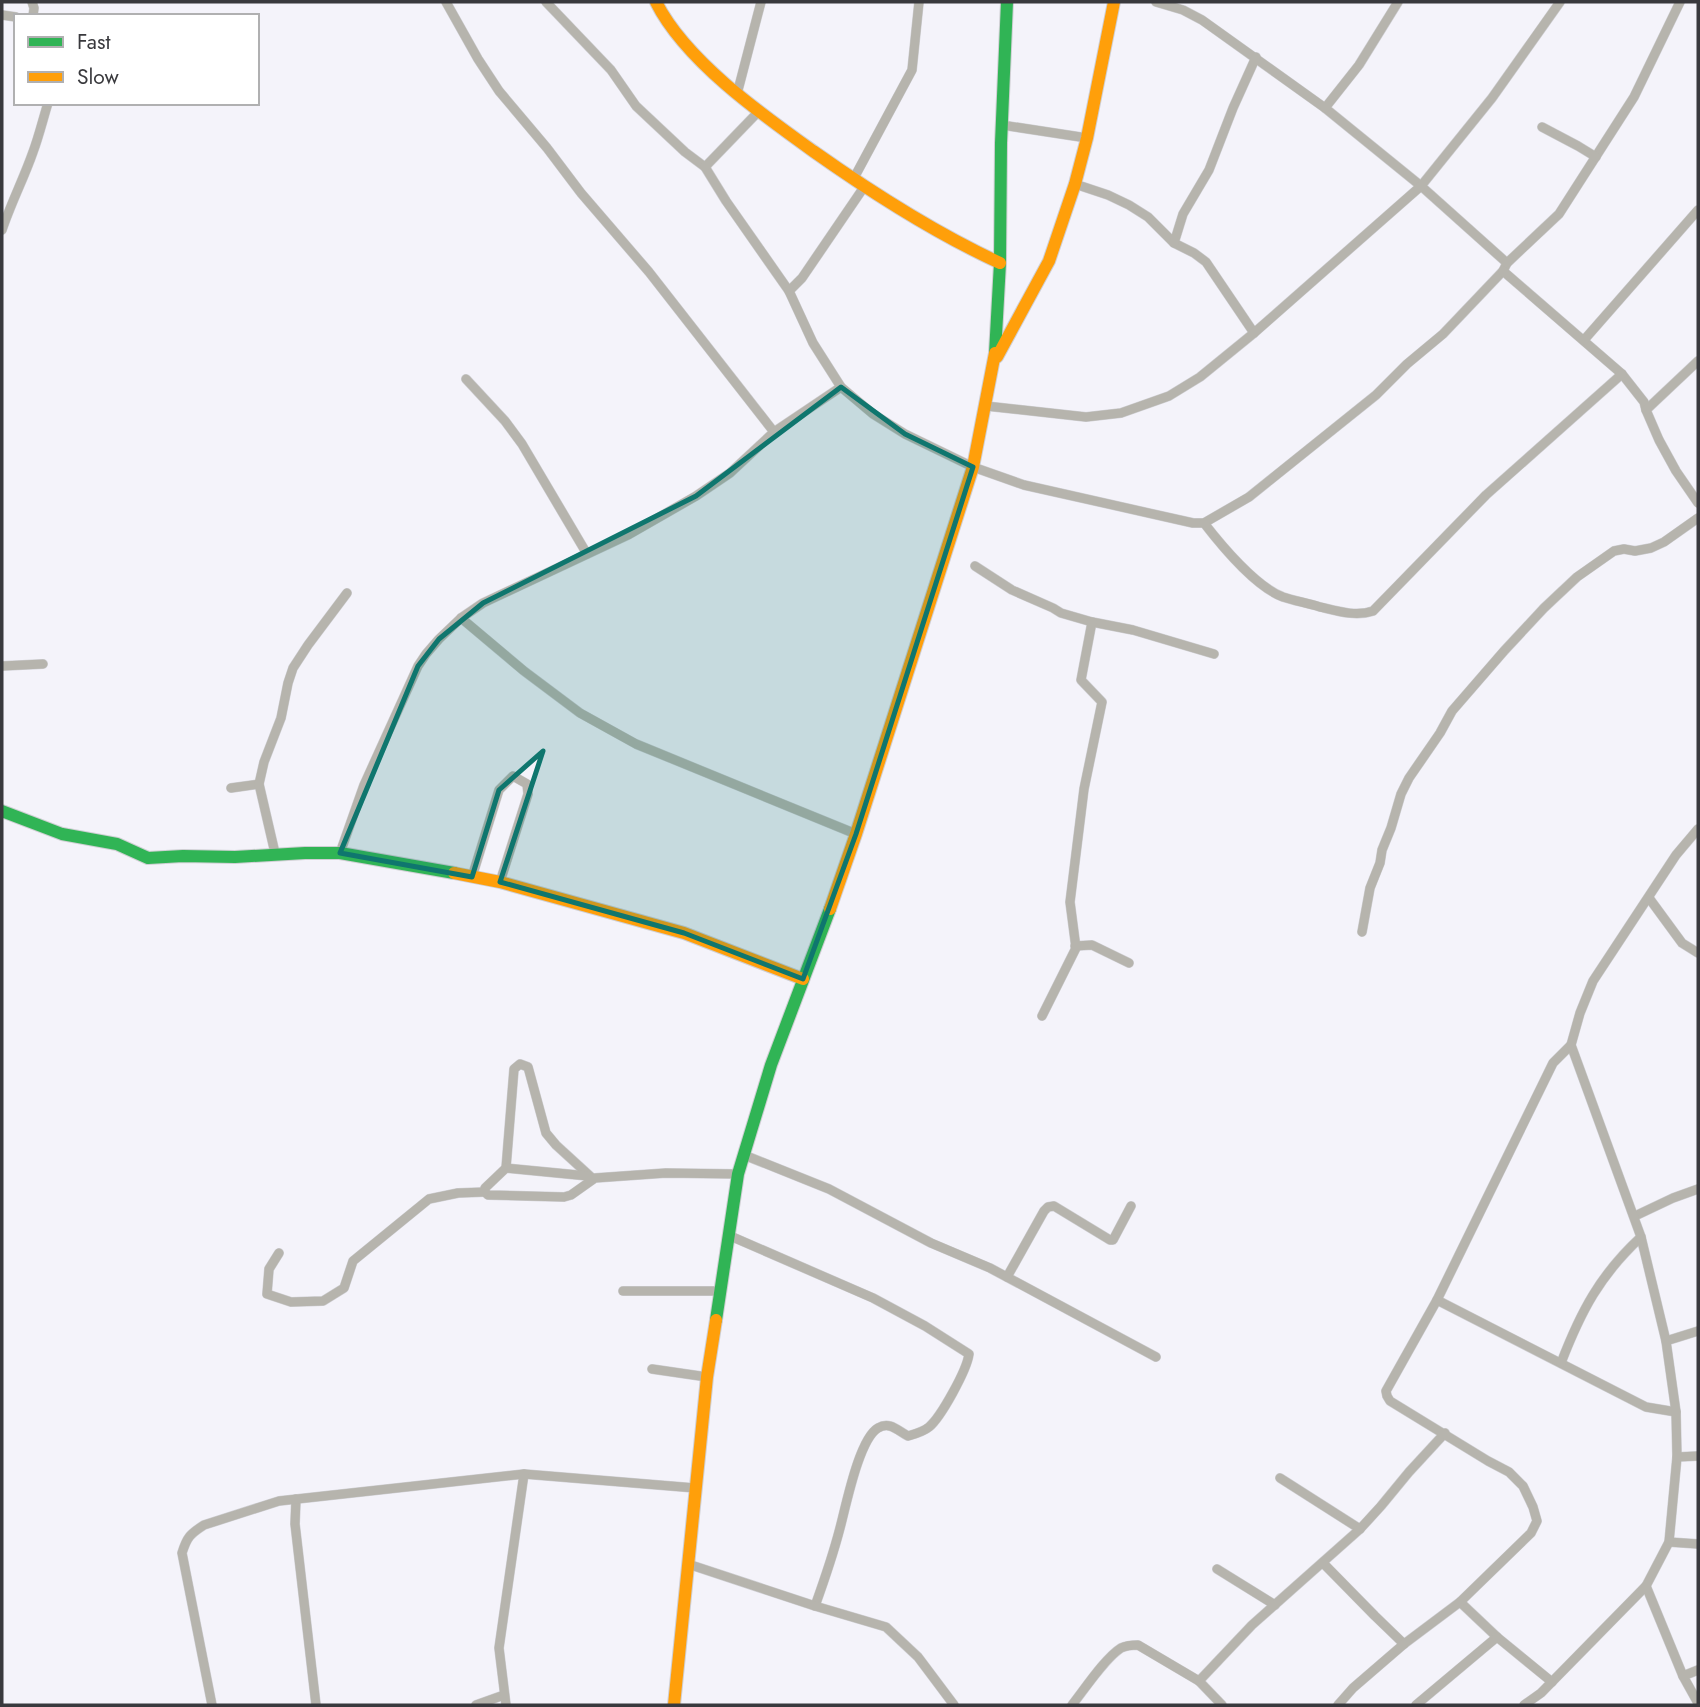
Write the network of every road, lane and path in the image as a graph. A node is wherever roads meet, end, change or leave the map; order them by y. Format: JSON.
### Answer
{"nodes":[{"id":1,"x":446,"y":2,"type":"edge"},
{"id":2,"x":547,"y":2,"type":"edge"},
{"id":3,"x":656,"y":2,"type":"edge"},
{"id":4,"x":761,"y":2,"type":"edge"},
{"id":5,"x":919,"y":2,"type":"edge"},
{"id":6,"x":1007,"y":2,"type":"edge"},
{"id":7,"x":1114,"y":2,"type":"edge"},
{"id":8,"x":1156,"y":2,"type":"edge"},
{"id":9,"x":1398,"y":2,"type":"edge"},
{"id":10,"x":1560,"y":2,"type":"edge"},
{"id":11,"x":1680,"y":2,"type":"edge"},
{"id":12,"x":1256,"y":57,"type":"junction"},
{"id":13,"x":737,"y":93,"type":"junction"},
{"id":14,"x":47,"y":105,"type":"edge"},
{"id":15,"x":1325,"y":108,"type":"junction"},
{"id":16,"x":759,"y":111,"type":"junction"},
{"id":17,"x":1002,"y":125,"type":"junction"},
{"id":18,"x":1542,"y":127,"type":"dead end"},
{"id":19,"x":1087,"y":138,"type":"junction"},
{"id":20,"x":1596,"y":157,"type":"junction"},
{"id":21,"x":705,"y":167,"type":"junction"},
{"id":22,"x":853,"y":178,"type":"junction"},
{"id":23,"x":1075,"y":184,"type":"junction"},
{"id":24,"x":1421,"y":186,"type":"junction"},
{"id":25,"x":864,"y":187,"type":"junction"},
{"id":26,"x":1698,"y":209,"type":"edge"},
{"id":27,"x":2,"y":230,"type":"edge"},
{"id":28,"x":1174,"y":243,"type":"junction"},
{"id":29,"x":1000,"y":263,"type":"junction"},
{"id":30,"x":1505,"y":267,"type":"junction"},
{"id":31,"x":789,"y":291,"type":"junction"},
{"id":32,"x":1254,"y":333,"type":"junction"},
{"id":33,"x":1584,"y":340,"type":"junction"},
{"id":34,"x":995,"y":360,"type":"junction"},
{"id":35,"x":1698,"y":361,"type":"edge"},
{"id":36,"x":1622,"y":374,"type":"junction"},
{"id":37,"x":466,"y":379,"type":"dead end"},
{"id":38,"x":841,"y":387,"type":"junction"},
{"id":39,"x":986,"y":406,"type":"junction"},
{"id":40,"x":1646,"y":410,"type":"junction"},
{"id":41,"x":774,"y":432,"type":"junction"},
{"id":42,"x":973,"y":467,"type":"junction"},
{"id":43,"x":1698,"y":503,"type":"edge"},
{"id":44,"x":1698,"y":518,"type":"edge"},
{"id":45,"x":1204,"y":523,"type":"junction"},
{"id":46,"x":587,"y":554,"type":"junction"},
{"id":47,"x":975,"y":566,"type":"dead end"},
{"id":48,"x":347,"y":593,"type":"dead end"},
{"id":49,"x":461,"y":618,"type":"junction"},
{"id":50,"x":1092,"y":622,"type":"junction"},
{"id":51,"x":1214,"y":654,"type":"dead end"},
{"id":52,"x":43,"y":664,"type":"dead end"},
{"id":53,"x":2,"y":666,"type":"edge"},
{"id":54,"x":258,"y":784,"type":"junction"},
{"id":55,"x":231,"y":788,"type":"dead end"},
{"id":56,"x":2,"y":811,"type":"edge"},
{"id":57,"x":1698,"y":829,"type":"edge"},
{"id":58,"x":856,"y":834,"type":"junction"},
{"id":59,"x":275,"y":853,"type":"junction"},
{"id":60,"x":340,"y":853,"type":"junction"},
{"id":61,"x":472,"y":877,"type":"junction"},
{"id":62,"x":500,"y":882,"type":"junction"},
{"id":63,"x":1648,"y":898,"type":"junction"},
{"id":64,"x":1362,"y":932,"type":"dead end"},
{"id":65,"x":1075,"y":946,"type":"junction"},
{"id":66,"x":1698,"y":953,"type":"edge"},
{"id":67,"x":1129,"y":963,"type":"dead end"},
{"id":68,"x":803,"y":979,"type":"junction"},
{"id":69,"x":1042,"y":1016,"type":"dead end"},
{"id":70,"x":1571,"y":1045,"type":"junction"},
{"id":71,"x":744,"y":1155,"type":"junction"},
{"id":72,"x":506,"y":1168,"type":"junction"},
{"id":73,"x":738,"y":1174,"type":"junction"},
{"id":74,"x":592,"y":1177,"type":"junction"},
{"id":75,"x":1698,"y":1189,"type":"edge"},
{"id":76,"x":485,"y":1192,"type":"junction"},
{"id":77,"x":1131,"y":1206,"type":"dead end"},
{"id":78,"x":1635,"y":1216,"type":"junction"},
{"id":79,"x":728,"y":1235,"type":"junction"},
{"id":80,"x":1642,"y":1237,"type":"junction"},
{"id":81,"x":279,"y":1253,"type":"dead end"},
{"id":82,"x":1007,"y":1277,"type":"junction"},
{"id":83,"x":624,"y":1291,"type":"dead end"},
{"id":84,"x":719,"y":1291,"type":"junction"},
{"id":85,"x":1437,"y":1300,"type":"junction"},
{"id":86,"x":1698,"y":1331,"type":"edge"},
{"id":87,"x":1666,"y":1341,"type":"junction"},
{"id":88,"x":1156,"y":1357,"type":"dead end"},
{"id":89,"x":1561,"y":1363,"type":"junction"},
{"id":90,"x":652,"y":1369,"type":"dead end"},
{"id":91,"x":708,"y":1377,"type":"junction"},
{"id":92,"x":1676,"y":1412,"type":"junction"},
{"id":93,"x":1445,"y":1433,"type":"junction"},
{"id":94,"x":1698,"y":1456,"type":"edge"},
{"id":95,"x":1676,"y":1457,"type":"junction"},
{"id":96,"x":524,"y":1475,"type":"junction"},
{"id":97,"x":1280,"y":1478,"type":"dead end"},
{"id":98,"x":695,"y":1489,"type":"junction"},
{"id":99,"x":296,"y":1499,"type":"junction"},
{"id":100,"x":1360,"y":1529,"type":"junction"},
{"id":101,"x":1670,"y":1542,"type":"junction"},
{"id":102,"x":1698,"y":1544,"type":"edge"},
{"id":103,"x":1323,"y":1563,"type":"junction"},
{"id":104,"x":688,"y":1564,"type":"junction"},
{"id":105,"x":1217,"y":1569,"type":"dead end"},
{"id":106,"x":1646,"y":1586,"type":"junction"},
{"id":107,"x":1460,"y":1602,"type":"junction"},
{"id":108,"x":1275,"y":1605,"type":"junction"},
{"id":109,"x":815,"y":1606,"type":"junction"},
{"id":110,"x":1497,"y":1637,"type":"junction"},
{"id":111,"x":1405,"y":1644,"type":"junction"},
{"id":112,"x":1698,"y":1670,"type":"edge"},
{"id":113,"x":1683,"y":1676,"type":"junction"},
{"id":114,"x":1199,"y":1681,"type":"junction"},
{"id":115,"x":1552,"y":1682,"type":"junction"},
{"id":116,"x":505,"y":1700,"type":"edge"},
{"id":117,"x":1698,"y":1703,"type":"edge"},
{"id":118,"x":1528,"y":1704,"type":"edge"},
{"id":119,"x":212,"y":1705,"type":"edge"},
{"id":120,"x":316,"y":1705,"type":"edge"},
{"id":121,"x":476,"y":1705,"type":"edge"},
{"id":122,"x":674,"y":1705,"type":"edge"},
{"id":123,"x":954,"y":1705,"type":"edge"},
{"id":124,"x":1072,"y":1705,"type":"edge"},
{"id":125,"x":1222,"y":1705,"type":"edge"},
{"id":126,"x":1338,"y":1705,"type":"edge"},
{"id":127,"x":1416,"y":1705,"type":"edge"}],
"edges":[{"from":1,"to":41,"type":"street"},
{"from":2,"to":21,"type":"street"},
{"from":3,"to":13,"type":"main road"},
{"from":4,"to":13,"type":"street"},
{"from":5,"to":22,"type":"street"},
{"from":6,"to":17,"type":"main road"},
{"from":7,"to":19,"type":"main road"},
{"from":8,"to":12,"type":"street"},
{"from":9,"to":15,"type":"street"},
{"from":10,"to":24,"type":"street"},
{"from":11,"to":20,"type":"street"},
{"from":12,"to":15,"type":"street"},
{"from":12,"to":28,"type":"street"},
{"from":13,"to":16,"type":"main road"},
{"from":14,"to":27,"type":"street"},
{"from":15,"to":24,"type":"street"},
{"from":16,"to":21,"type":"street"},
{"from":16,"to":22,"type":"main road"},
{"from":17,"to":19,"type":"street"},
{"from":17,"to":29,"type":"main road"},
{"from":18,"to":20,"type":"street"},
{"from":19,"to":23,"type":"main road"},
{"from":20,"to":30,"type":"street"},
{"from":21,"to":31,"type":"street"},
{"from":22,"to":25,"type":"main road"},
{"from":23,"to":28,"type":"street"},
{"from":23,"to":34,"type":"main road"},
{"from":24,"to":30,"type":"street"},
{"from":24,"to":32,"type":"street"},
{"from":25,"to":29,"type":"main road"},
{"from":25,"to":31,"type":"street"},
{"from":26,"to":33,"type":"street"},
{"from":28,"to":32,"type":"street"},
{"from":29,"to":34,"type":"main road"},
{"from":30,"to":33,"type":"street"},
{"from":30,"to":45,"type":"street"},
{"from":31,"to":38,"type":"street"},
{"from":32,"to":39,"type":"street"},
{"from":33,"to":36,"type":"street"},
{"from":34,"to":39,"type":"main road"},
{"from":35,"to":40,"type":"street"},
{"from":36,"to":40,"type":"street"},
{"from":36,"to":45,"type":"street"},
{"from":37,"to":46,"type":"street"},
{"from":38,"to":41,"type":"street"},
{"from":38,"to":42,"type":"street"},
{"from":39,"to":42,"type":"main road"},
{"from":40,"to":43,"type":"street"},
{"from":41,"to":46,"type":"street"},
{"from":42,"to":45,"type":"street"},
{"from":42,"to":58,"type":"main road"},
{"from":44,"to":64,"type":"street"},
{"from":46,"to":49,"type":"street"},
{"from":47,"to":50,"type":"street"},
{"from":48,"to":54,"type":"street"},
{"from":49,"to":58,"type":"street"},
{"from":49,"to":60,"type":"street"},
{"from":50,"to":51,"type":"street"},
{"from":50,"to":65,"type":"street"},
{"from":52,"to":53,"type":"street"},
{"from":54,"to":55,"type":"street"},
{"from":54,"to":59,"type":"street"},
{"from":56,"to":59,"type":"main road"},
{"from":57,"to":63,"type":"street"},
{"from":58,"to":68,"type":"main road"},
{"from":59,"to":60,"type":"main road"},
{"from":60,"to":61,"type":"main road"},
{"from":61,"to":62,"type":"main road"},
{"from":61,"to":62,"type":"street"},
{"from":62,"to":68,"type":"main road"},
{"from":63,"to":66,"type":"street"},
{"from":63,"to":70,"type":"street"},
{"from":65,"to":67,"type":"street"},
{"from":65,"to":69,"type":"street"},
{"from":68,"to":71,"type":"main road"},
{"from":70,"to":78,"type":"street"},
{"from":70,"to":85,"type":"street"},
{"from":71,"to":73,"type":"main road"},
{"from":71,"to":82,"type":"street"},
{"from":72,"to":74,"type":"street"},
{"from":72,"to":74,"type":"street"},
{"from":72,"to":76,"type":"street"},
{"from":73,"to":74,"type":"street"},
{"from":73,"to":79,"type":"main road"},
{"from":74,"to":76,"type":"street"},
{"from":75,"to":78,"type":"street"},
{"from":76,"to":81,"type":"street"},
{"from":77,"to":82,"type":"street"},
{"from":78,"to":80,"type":"street"},
{"from":79,"to":84,"type":"main road"},
{"from":79,"to":109,"type":"street"},
{"from":80,"to":87,"type":"street"},
{"from":80,"to":89,"type":"street"},
{"from":82,"to":88,"type":"street"},
{"from":83,"to":84,"type":"street"},
{"from":84,"to":91,"type":"main road"},
{"from":85,"to":89,"type":"street"},
{"from":85,"to":93,"type":"street"},
{"from":86,"to":87,"type":"street"},
{"from":87,"to":92,"type":"street"},
{"from":89,"to":92,"type":"street"},
{"from":90,"to":91,"type":"street"},
{"from":91,"to":98,"type":"main road"},
{"from":92,"to":95,"type":"street"},
{"from":93,"to":100,"type":"street"},
{"from":93,"to":107,"type":"street"},
{"from":94,"to":95,"type":"street"},
{"from":95,"to":101,"type":"street"},
{"from":96,"to":98,"type":"street"},
{"from":96,"to":99,"type":"street"},
{"from":96,"to":116,"type":"street"},
{"from":97,"to":100,"type":"street"},
{"from":98,"to":104,"type":"main road"},
{"from":99,"to":119,"type":"street"},
{"from":99,"to":120,"type":"street"},
{"from":100,"to":103,"type":"street"},
{"from":101,"to":102,"type":"street"},
{"from":101,"to":106,"type":"street"},
{"from":103,"to":108,"type":"street"},
{"from":103,"to":111,"type":"street"},
{"from":104,"to":109,"type":"street"},
{"from":104,"to":122,"type":"main road"},
{"from":105,"to":108,"type":"street"},
{"from":106,"to":113,"type":"street"},
{"from":106,"to":115,"type":"street"},
{"from":107,"to":110,"type":"street"},
{"from":107,"to":111,"type":"street"},
{"from":108,"to":114,"type":"street"},
{"from":109,"to":123,"type":"street"},
{"from":110,"to":115,"type":"street"},
{"from":110,"to":127,"type":"street"},
{"from":111,"to":126,"type":"street"},
{"from":112,"to":113,"type":"street"},
{"from":113,"to":117,"type":"street"},
{"from":114,"to":124,"type":"street"},
{"from":114,"to":125,"type":"street"},
{"from":115,"to":118,"type":"street"},
{"from":116,"to":121,"type":"street"}]}
